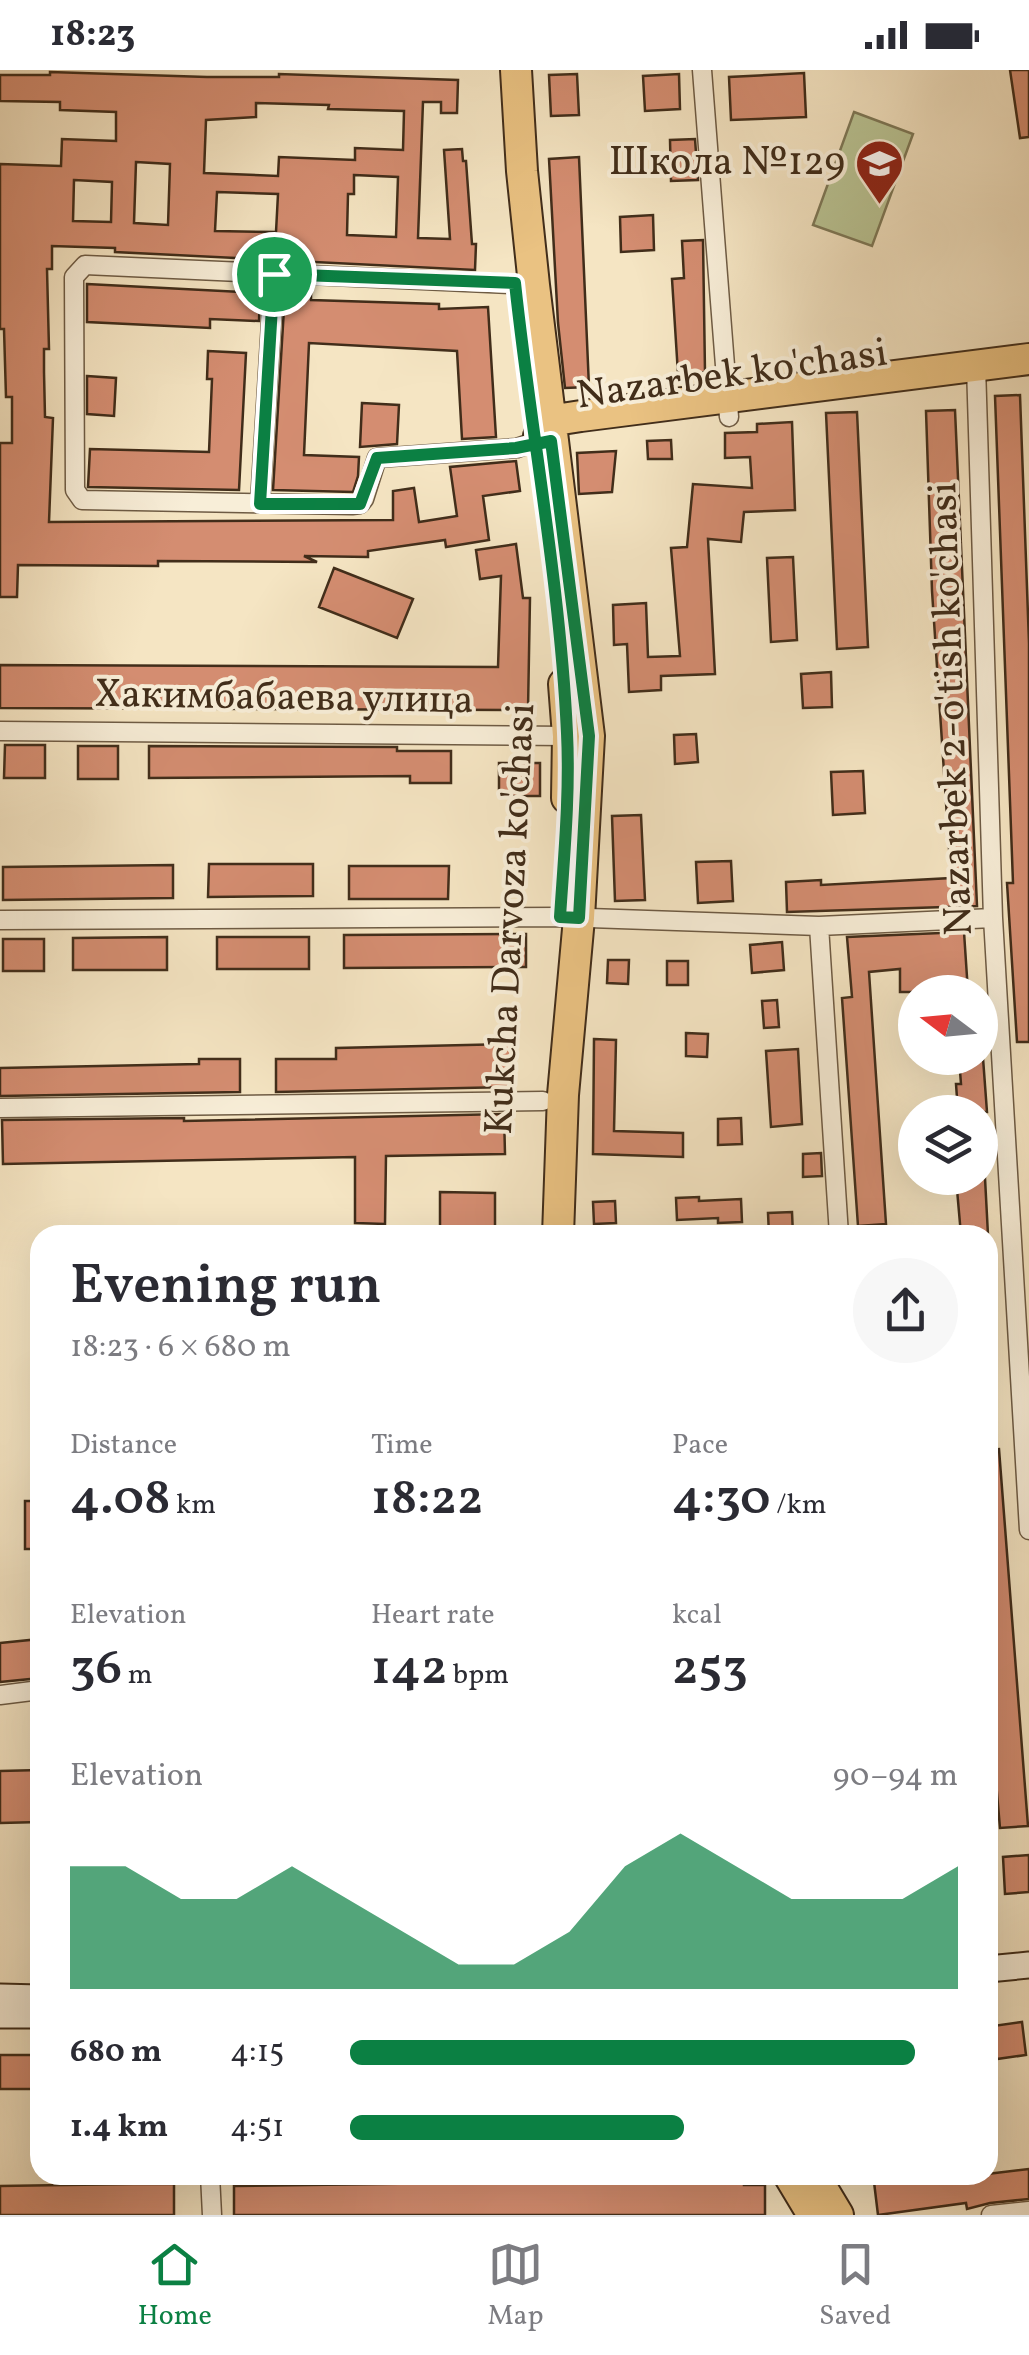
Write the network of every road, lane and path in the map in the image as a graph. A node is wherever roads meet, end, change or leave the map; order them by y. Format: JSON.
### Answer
{"nodes":[{"id":1,"x":496,"y":70,"type":"edge"},
{"id":2,"x":516,"y":70,"type":"edge"},
{"id":3,"x":702,"y":70,"type":"edge"},
{"id":4,"x":274,"y":274,"type":"junction"},
{"id":5,"x":525,"y":284,"type":"junction"},
{"id":6,"x":1029,"y":359,"type":"edge"},
{"id":7,"x":977,"y":375,"type":"junction"},
{"id":8,"x":1029,"y":377,"type":"edge"},
{"id":9,"x":728,"y":407,"type":"junction"},
{"id":10,"x":545,"y":435,"type":"junction"},
{"id":11,"x":260,"y":504,"type":"junction"},
{"id":12,"x":0,"y":731,"type":"edge"},
{"id":13,"x":568,"y":736,"type":"junction"},
{"id":14,"x":570,"y":917,"type":"junction"},
{"id":15,"x":993,"y":918,"type":"junction"},
{"id":16,"x":0,"y":920,"type":"edge"},
{"id":17,"x":820,"y":926,"type":"junction"},
{"id":18,"x":543,"y":1102,"type":"junction"},
{"id":19,"x":0,"y":1108,"type":"edge"},
{"id":20,"x":538,"y":1225,"type":"edge"},
{"id":21,"x":558,"y":1225,"type":"edge"},
{"id":22,"x":837,"y":1225,"type":"edge"},
{"id":23,"x":1029,"y":1530,"type":"edge"},
{"id":24,"x":30,"y":1691,"type":"edge"},
{"id":25,"x":0,"y":1695,"type":"edge"},
{"id":26,"x":1029,"y":1965,"type":"edge"},
{"id":27,"x":998,"y":1968,"type":"edge"},
{"id":28,"x":0,"y":1998,"type":"edge"},
{"id":29,"x":30,"y":1998,"type":"edge"},
{"id":30,"x":0,"y":2015,"type":"edge"},
{"id":31,"x":30,"y":2015,"type":"edge"},
{"id":32,"x":210,"y":2185,"type":"edge"},
{"id":33,"x":795,"y":2185,"type":"edge"},
{"id":34,"x":820,"y":2185,"type":"edge"},
{"id":35,"x":1029,"y":2211,"type":"edge"},
{"id":36,"x":212,"y":2215,"type":"edge"},
{"id":37,"x":813,"y":2215,"type":"edge"},
{"id":38,"x":838,"y":2215,"type":"edge"},
{"id":39,"x":991,"y":2215,"type":"edge"}],
"edges":[{"from":1,"to":5,"type":"main road","name":"Kukcha Darvoza ko'chasi"},
{"from":2,"to":5,"type":"main road","name":"Kukcha Darvoza ko'chasi"},
{"from":3,"to":9,"type":"street"},
{"from":4,"to":5,"type":"street"},
{"from":4,"to":11,"type":"street"},
{"from":4,"to":11,"type":"street"},
{"from":5,"to":10,"type":"main road","name":"Kukcha Darvoza ko'chasi"},
{"from":6,"to":7,"type":"main road","name":"Nazarbek ko'chasi"},
{"from":7,"to":8,"type":"main road","name":"Nazarbek ko'chasi"},
{"from":7,"to":9,"type":"main road","name":"Nazarbek ko'chasi"},
{"from":7,"to":15,"type":"street","name":"Nazarbek 2-o'tish ko'chasi"},
{"from":9,"to":10,"type":"main road","name":"Nazarbek ko'chasi"},
{"from":10,"to":11,"type":"street"},
{"from":10,"to":13,"type":"main road","name":"Kukcha Darvoza ko'chasi"},
{"from":10,"to":14,"type":"main road","name":"Kukcha Darvoza ko'chasi"},
{"from":12,"to":13,"type":"street","name":"Хакимбабаева улица"},
{"from":13,"to":14,"type":"main road","name":"Kukcha Darvoza ko'chasi"},
{"from":14,"to":16,"type":"street"},
{"from":14,"to":17,"type":"street"},
{"from":14,"to":18,"type":"main road","name":"Kukcha Darvoza ko'chasi"},
{"from":14,"to":21,"type":"main road","name":"Kukcha Darvoza ko'chasi"},
{"from":15,"to":17,"type":"street"},
{"from":15,"to":23,"type":"street","name":"Nazarbek 2-o'tish ko'chasi"},
{"from":17,"to":22,"type":"street"},
{"from":18,"to":19,"type":"street"},
{"from":18,"to":20,"type":"main road","name":"Kukcha Darvoza ko'chasi"},
{"from":24,"to":25,"type":"street"},
{"from":26,"to":27,"type":"main road"},
{"from":28,"to":29,"type":"main road"},
{"from":30,"to":31,"type":"main road"},
{"from":32,"to":36,"type":"street"},
{"from":33,"to":37,"type":"main road"},
{"from":34,"to":38,"type":"main road"},
{"from":35,"to":39,"type":"street"}]}
